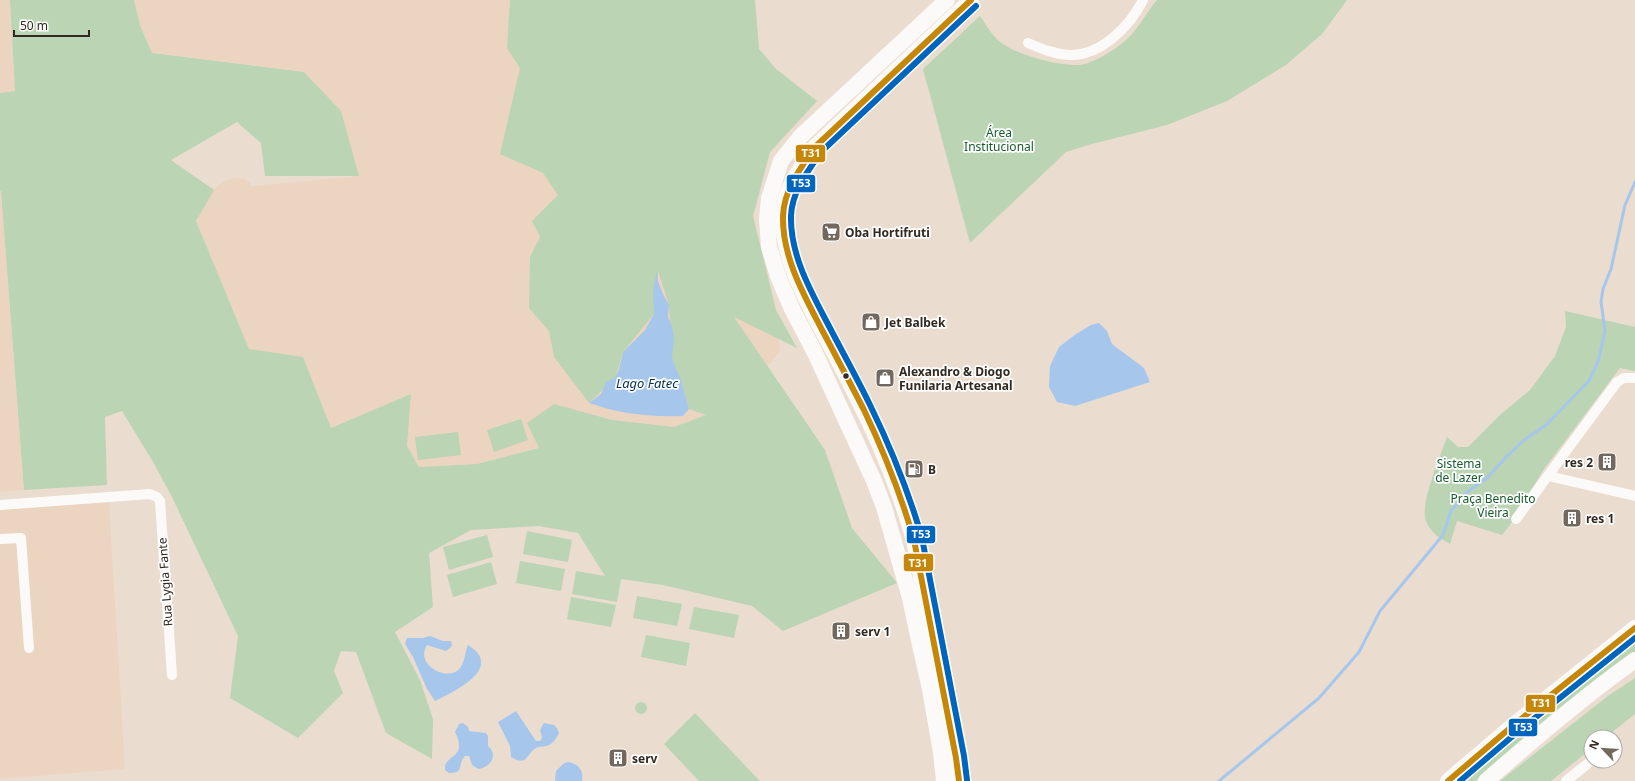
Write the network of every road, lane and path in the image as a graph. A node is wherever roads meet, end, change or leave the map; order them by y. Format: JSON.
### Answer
{"nodes":[{"id":1,"x":947,"y":0,"type":"edge"},
{"id":2,"x":971,"y":0,"type":"edge"},
{"id":3,"x":1143,"y":0,"type":"edge"},
{"id":4,"x":1028,"y":44,"type":"dead end"},
{"id":5,"x":1635,"y":378,"type":"edge"},
{"id":6,"x":1548,"y":476,"type":"junction"},
{"id":7,"x":1635,"y":496,"type":"edge"},
{"id":8,"x":0,"y":505,"type":"edge"},
{"id":9,"x":1516,"y":519,"type":"dead end"},
{"id":10,"x":0,"y":539,"type":"edge"},
{"id":11,"x":1635,"y":628,"type":"edge"},
{"id":12,"x":29,"y":648,"type":"dead end"},
{"id":13,"x":1635,"y":660,"type":"edge"},
{"id":14,"x":1635,"y":667,"type":"edge"},
{"id":15,"x":172,"y":675,"type":"dead end"},
{"id":16,"x":1605,"y":682,"type":"junction"},
{"id":17,"x":1583,"y":767,"type":"edge"},
{"id":18,"x":944,"y":781,"type":"edge"},
{"id":19,"x":959,"y":781,"type":"edge"},
{"id":20,"x":1448,"y":781,"type":"edge"},
{"id":21,"x":1486,"y":781,"type":"edge"},
{"id":22,"x":1566,"y":781,"type":"edge"}],
"edges":[{"from":1,"to":18,"type":"main road"},
{"from":2,"to":19,"type":"main road"},
{"from":3,"to":4,"type":"street"},
{"from":5,"to":6,"type":"street"},
{"from":6,"to":7,"type":"street"},
{"from":6,"to":9,"type":"street"},
{"from":8,"to":15,"type":"street","name":"Rua Lygia Fante"},
{"from":10,"to":12,"type":"street"},
{"from":11,"to":20,"type":"main road"},
{"from":13,"to":16,"type":"main road"},
{"from":14,"to":16,"type":"main road"},
{"from":16,"to":21,"type":"main road"},
{"from":17,"to":22,"type":"street"}]}
